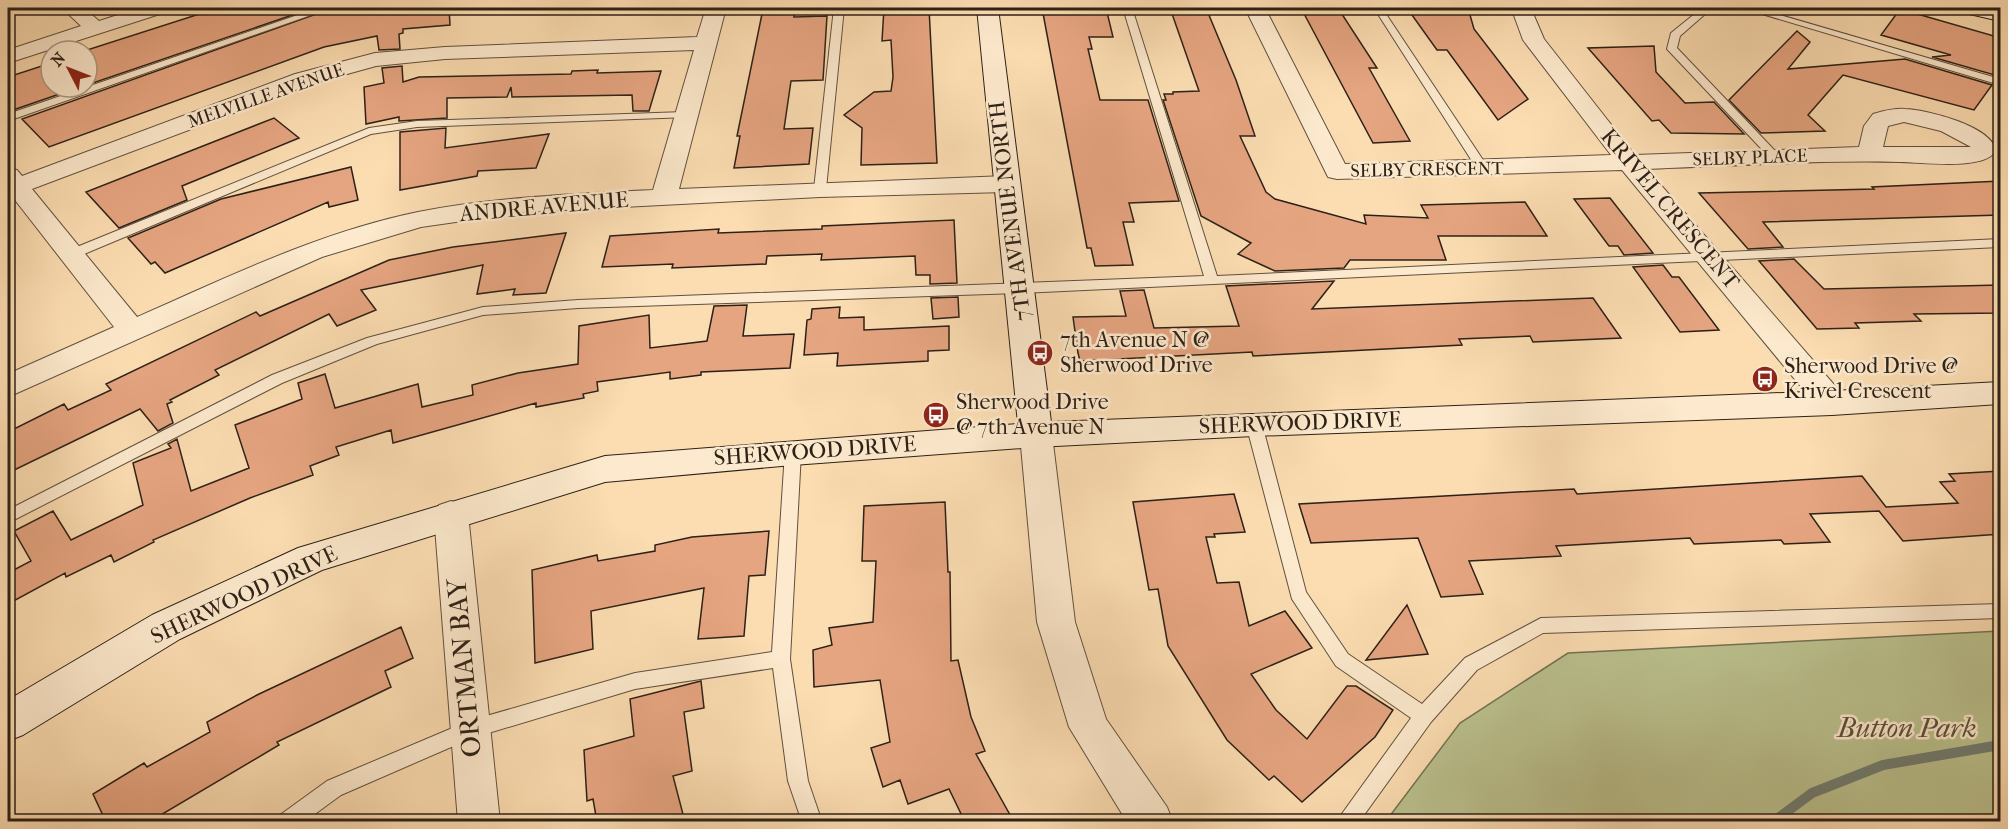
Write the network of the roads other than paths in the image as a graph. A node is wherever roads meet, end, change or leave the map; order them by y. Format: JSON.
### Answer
{"nodes":[{"id":1,"x":72,"y":8,"type":"edge"},
{"id":2,"x":159,"y":8,"type":"edge"},
{"id":3,"x":326,"y":8,"type":"edge"},
{"id":4,"x":716,"y":8,"type":"edge"},
{"id":5,"x":839,"y":8,"type":"edge"},
{"id":6,"x":987,"y":8,"type":"edge"},
{"id":7,"x":1127,"y":8,"type":"edge"},
{"id":8,"x":1255,"y":8,"type":"edge"},
{"id":9,"x":1378,"y":8,"type":"edge"},
{"id":10,"x":1524,"y":8,"type":"edge"},
{"id":11,"x":1707,"y":8,"type":"edge"},
{"id":12,"x":1747,"y":8,"type":"edge"},
{"id":13,"x":1973,"y":8,"type":"edge"},
{"id":14,"x":2001,"y":15,"type":"edge"},
{"id":15,"x":95,"y":28,"type":"junction"},
{"id":16,"x":706,"y":43,"type":"junction"},
{"id":17,"x":8,"y":57,"type":"edge"},
{"id":18,"x":2001,"y":82,"type":"edge"},
{"id":19,"x":685,"y":115,"type":"junction"},
{"id":20,"x":8,"y":118,"type":"edge"},
{"id":21,"x":1870,"y":154,"type":"dead end"},
{"id":22,"x":1775,"y":158,"type":"junction"},
{"id":23,"x":1629,"y":163,"type":"junction"},
{"id":24,"x":1483,"y":169,"type":"junction"},
{"id":25,"x":12,"y":181,"type":"edge"},
{"id":26,"x":1006,"y":184,"type":"junction"},
{"id":27,"x":820,"y":189,"type":"junction"},
{"id":28,"x":664,"y":197,"type":"junction"},
{"id":29,"x":2001,"y":243,"type":"edge"},
{"id":30,"x":72,"y":255,"type":"junction"},
{"id":31,"x":1708,"y":255,"type":"junction"},
{"id":32,"x":1211,"y":278,"type":"junction"},
{"id":33,"x":1021,"y":289,"type":"junction"},
{"id":34,"x":131,"y":329,"type":"junction"},
{"id":35,"x":8,"y":386,"type":"edge"},
{"id":36,"x":2001,"y":393,"type":"edge"},
{"id":37,"x":1832,"y":403,"type":"junction"},
{"id":38,"x":1254,"y":424,"type":"junction"},
{"id":39,"x":1036,"y":435,"type":"junction"},
{"id":40,"x":793,"y":452,"type":"junction"},
{"id":41,"x":451,"y":514,"type":"junction"},
{"id":42,"x":8,"y":517,"type":"edge"},
{"id":43,"x":2001,"y":611,"type":"edge"},
{"id":44,"x":781,"y":659,"type":"junction"},
{"id":45,"x":1424,"y":716,"type":"junction"},
{"id":46,"x":8,"y":722,"type":"edge"},
{"id":47,"x":469,"y":730,"type":"junction"},
{"id":48,"x":287,"y":822,"type":"edge"},
{"id":49,"x":479,"y":822,"type":"edge"},
{"id":50,"x":812,"y":822,"type":"edge"},
{"id":51,"x":1152,"y":822,"type":"edge"},
{"id":52,"x":1346,"y":822,"type":"edge"}],
"edges":[{"from":1,"to":15,"type":"street"},
{"from":2,"to":15,"type":"street"},
{"from":3,"to":20,"type":"lane"},
{"from":4,"to":16,"type":"street"},
{"from":5,"to":27,"type":"lane"},
{"from":6,"to":26,"type":"street","name":"7TH AVENUE NORTH"},
{"from":7,"to":32,"type":"lane"},
{"from":8,"to":24,"type":"street","name":"SELBY CRESCENT"},
{"from":9,"to":24,"type":"lane"},
{"from":10,"to":23,"type":"street","name":"KRIVEL CRESCENT"},
{"from":11,"to":22,"type":"lane"},
{"from":12,"to":18,"type":"lane"},
{"from":13,"to":14,"type":"street"},
{"from":15,"to":17,"type":"street"},
{"from":16,"to":19,"type":"street"},
{"from":16,"to":25,"type":"street","name":"MELVILLE AVENUE"},
{"from":19,"to":28,"type":"street"},
{"from":19,"to":30,"type":"lane"},
{"from":21,"to":22,"type":"street","name":"SELBY PLACE"},
{"from":22,"to":23,"type":"street","name":"SELBY PLACE"},
{"from":23,"to":24,"type":"street","name":"SELBY CRESCENT"},
{"from":23,"to":31,"type":"street","name":"KRIVEL CRESCENT"},
{"from":25,"to":30,"type":"street"},
{"from":26,"to":27,"type":"street","name":"ANDRE AVENUE"},
{"from":26,"to":33,"type":"street","name":"7TH AVENUE NORTH"},
{"from":27,"to":28,"type":"street","name":"ANDRE AVENUE"},
{"from":28,"to":34,"type":"street","name":"ANDRE AVENUE"},
{"from":29,"to":31,"type":"lane"},
{"from":30,"to":34,"type":"street"},
{"from":31,"to":32,"type":"lane"},
{"from":31,"to":37,"type":"street","name":"KRIVEL CRESCENT"},
{"from":32,"to":33,"type":"lane"},
{"from":33,"to":39,"type":"street","name":"7TH AVENUE NORTH"},
{"from":33,"to":42,"type":"lane"},
{"from":34,"to":35,"type":"street","name":"ANDRE AVENUE"},
{"from":36,"to":37,"type":"street","name":"SHERWOOD DRIVE"},
{"from":37,"to":38,"type":"street","name":"SHERWOOD DRIVE"},
{"from":38,"to":39,"type":"street","name":"SHERWOOD DRIVE"},
{"from":38,"to":45,"type":"lane"},
{"from":39,"to":40,"type":"street","name":"SHERWOOD DRIVE"},
{"from":39,"to":51,"type":"street","name":"7TH AVENUE NORTH"},
{"from":40,"to":41,"type":"street","name":"SHERWOOD DRIVE"},
{"from":40,"to":44,"type":"lane"},
{"from":41,"to":46,"type":"street","name":"SHERWOOD DRIVE"},
{"from":41,"to":47,"type":"street","name":"ORTMAN BAY"},
{"from":43,"to":45,"type":"lane"},
{"from":44,"to":47,"type":"lane"},
{"from":44,"to":50,"type":"lane"},
{"from":45,"to":52,"type":"lane"},
{"from":47,"to":48,"type":"lane"},
{"from":47,"to":49,"type":"street","name":"ORTMAN BAY"}]}
